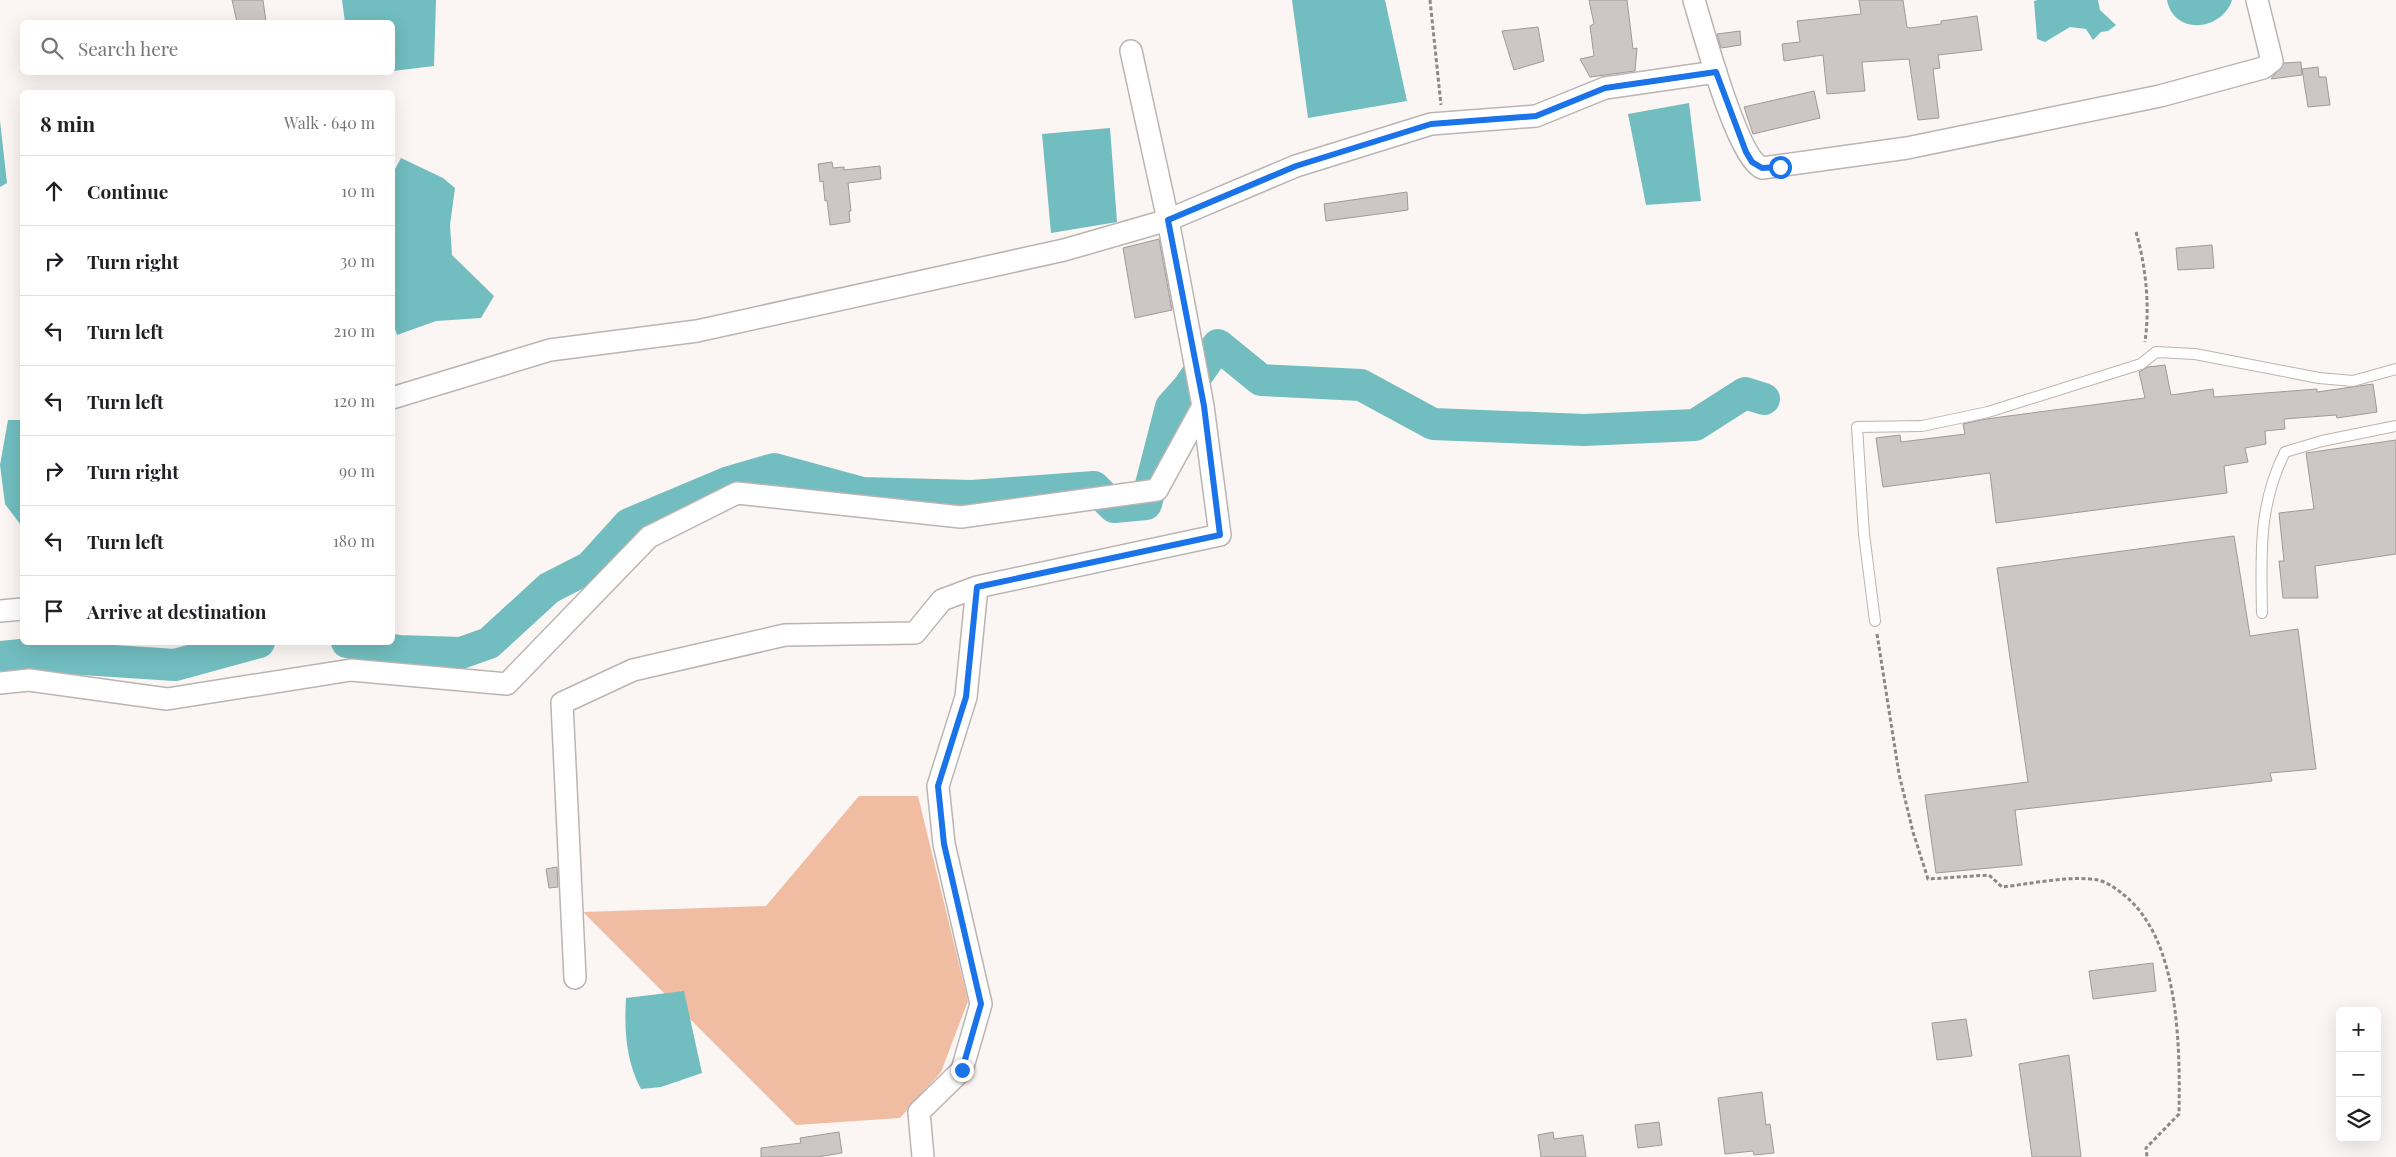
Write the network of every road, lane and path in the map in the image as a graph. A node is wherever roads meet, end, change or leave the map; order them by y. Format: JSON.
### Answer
{"nodes":[{"id":1,"x":1430,"y":0,"type":"edge"},
{"id":2,"x":1694,"y":0,"type":"edge"},
{"id":3,"x":2258,"y":0,"type":"edge"},
{"id":4,"x":1130,"y":51,"type":"dead end"},
{"id":5,"x":1716,"y":72,"type":"junction"},
{"id":6,"x":1443,"y":123,"type":"junction"},
{"id":7,"x":1168,"y":220,"type":"junction"},
{"id":8,"x":2136,"y":232,"type":"dead end"},
{"id":9,"x":2146,"y":337,"type":"dead end"},
{"id":10,"x":2396,"y":369,"type":"edge"},
{"id":11,"x":395,"y":397,"type":"edge"},
{"id":12,"x":1204,"y":406,"type":"junction"},
{"id":13,"x":2396,"y":426,"type":"edge"},
{"id":14,"x":977,"y":587,"type":"junction"},
{"id":15,"x":20,"y":609,"type":"edge"},
{"id":16,"x":0,"y":611,"type":"edge"},
{"id":17,"x":2262,"y":613,"type":"dead end"},
{"id":18,"x":1875,"y":621,"type":"joint"},
{"id":19,"x":0,"y":683,"type":"edge"},
{"id":20,"x":575,"y":978,"type":"dead end"},
{"id":21,"x":923,"y":1157,"type":"edge"},
{"id":22,"x":2147,"y":1157,"type":"edge"}],
"edges":[{"from":1,"to":6,"type":"path"},
{"from":2,"to":5,"type":"street"},
{"from":3,"to":5,"type":"street"},
{"from":4,"to":7,"type":"street"},
{"from":5,"to":6,"type":"street"},
{"from":6,"to":7,"type":"street"},
{"from":7,"to":11,"type":"street"},
{"from":7,"to":12,"type":"street"},
{"from":8,"to":9,"type":"path"},
{"from":10,"to":18,"type":"lane"},
{"from":12,"to":14,"type":"street"},
{"from":12,"to":19,"type":"street"},
{"from":13,"to":17,"type":"lane"},
{"from":14,"to":20,"type":"street"},
{"from":14,"to":21,"type":"street"},
{"from":15,"to":16,"type":"street"},
{"from":18,"to":22,"type":"path"}]}
